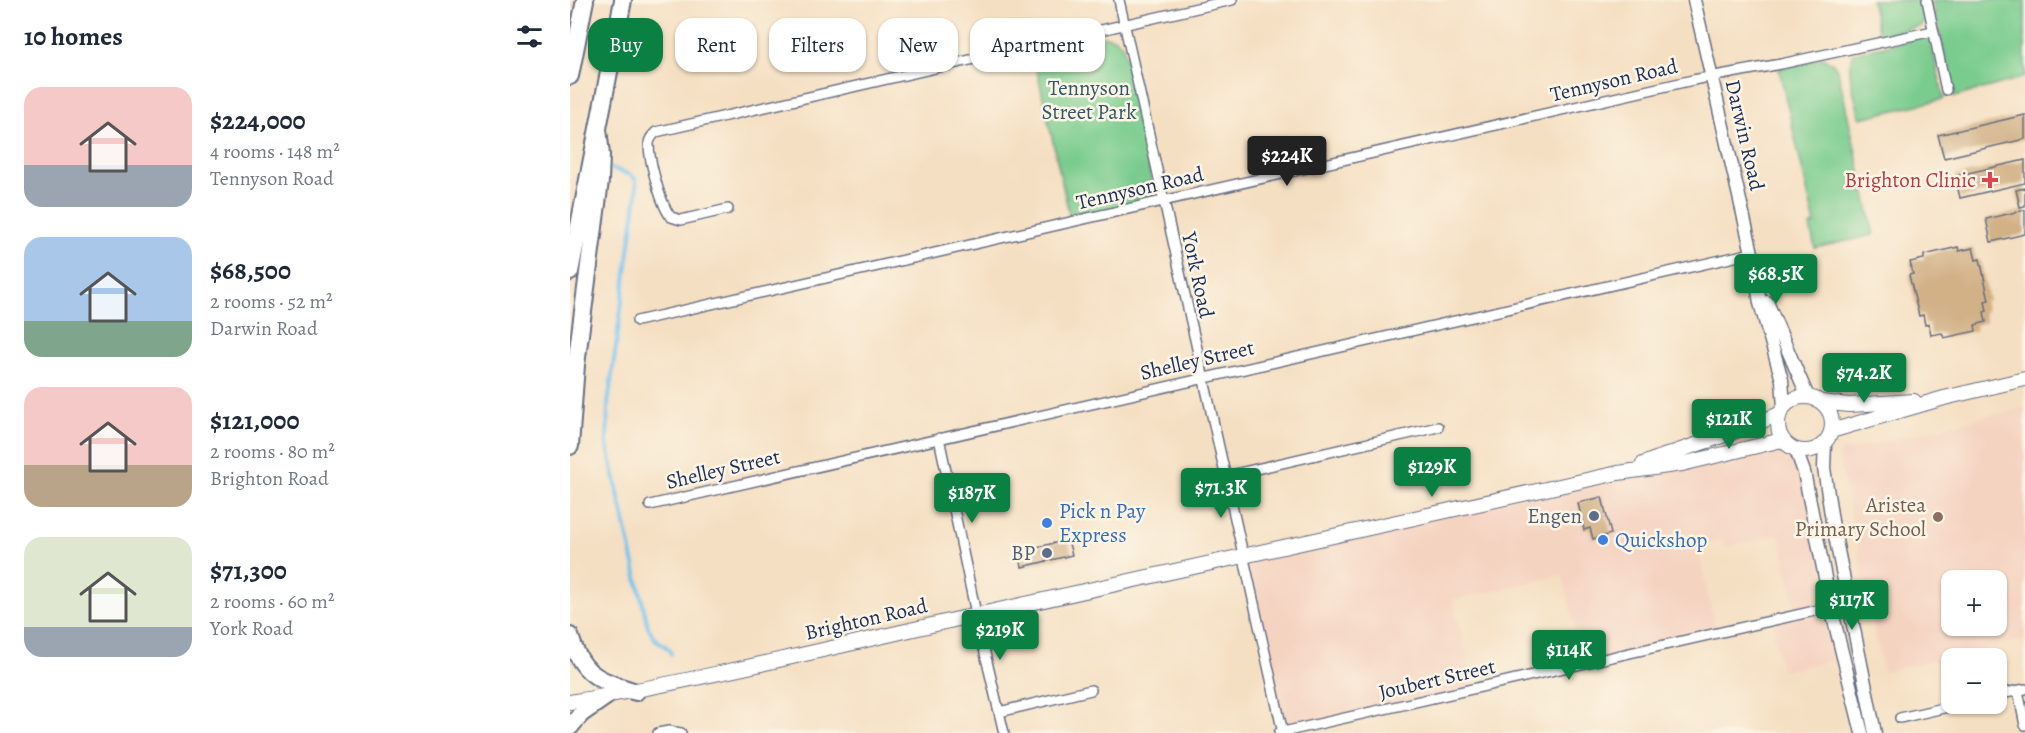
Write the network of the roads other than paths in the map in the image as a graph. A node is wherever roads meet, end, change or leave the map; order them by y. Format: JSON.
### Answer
{"nodes":[{"id":1,"x":585,"y":0,"type":"edge"},
{"id":2,"x":623,"y":0,"type":"edge"},
{"id":3,"x":1119,"y":0,"type":"edge"},
{"id":4,"x":1232,"y":0,"type":"edge"},
{"id":5,"x":1694,"y":0,"type":"edge"},
{"id":6,"x":1927,"y":0,"type":"edge"},
{"id":7,"x":1125,"y":24,"type":"junction"},
{"id":8,"x":1933,"y":31,"type":"junction"},
{"id":9,"x":572,"y":55,"type":"edge"},
{"id":10,"x":570,"y":76,"type":"edge"},
{"id":11,"x":1712,"y":78,"type":"junction"},
{"id":12,"x":1946,"y":90,"type":"dead end"},
{"id":13,"x":598,"y":129,"type":"junction"},
{"id":14,"x":1164,"y":201,"type":"junction"},
{"id":15,"x":728,"y":209,"type":"dead end"},
{"id":16,"x":1752,"y":253,"type":"junction"},
{"id":17,"x":570,"y":272,"type":"edge"},
{"id":18,"x":1757,"y":279,"type":"junction"},
{"id":19,"x":637,"y":321,"type":"dead end"},
{"id":20,"x":1202,"y":378,"type":"junction"},
{"id":21,"x":2025,"y":379,"type":"edge"},
{"id":22,"x":1944,"y":398,"type":"junction"},
{"id":23,"x":1814,"y":400,"type":"junction"},
{"id":24,"x":1781,"y":410,"type":"junction"},
{"id":25,"x":1438,"y":427,"type":"dead end"},
{"id":26,"x":1828,"y":437,"type":"junction"},
{"id":27,"x":939,"y":438,"type":"junction"},
{"id":28,"x":1782,"y":440,"type":"junction"},
{"id":29,"x":570,"y":446,"type":"edge"},
{"id":30,"x":1796,"y":450,"type":"junction"},
{"id":31,"x":1627,"y":471,"type":"junction"},
{"id":32,"x":1226,"y":476,"type":"junction"},
{"id":33,"x":650,"y":505,"type":"dead end"},
{"id":34,"x":1243,"y":556,"type":"junction"},
{"id":35,"x":1849,"y":603,"type":"junction"},
{"id":36,"x":1831,"y":608,"type":"junction"},
{"id":37,"x":976,"y":615,"type":"junction"},
{"id":38,"x":570,"y":636,"type":"edge"},
{"id":39,"x":1090,"y":690,"type":"dead end"},
{"id":40,"x":2021,"y":690,"type":"edge"},
{"id":41,"x":636,"y":692,"type":"junction"},
{"id":42,"x":607,"y":696,"type":"junction"},
{"id":43,"x":570,"y":702,"type":"edge"},
{"id":44,"x":1941,"y":709,"type":"edge"},
{"id":45,"x":999,"y":712,"type":"junction"},
{"id":46,"x":1900,"y":718,"type":"dead end"},
{"id":47,"x":2025,"y":725,"type":"edge"},
{"id":48,"x":570,"y":727,"type":"edge"},
{"id":49,"x":658,"y":733,"type":"edge"},
{"id":50,"x":681,"y":733,"type":"edge"},
{"id":51,"x":1004,"y":733,"type":"edge"},
{"id":52,"x":1281,"y":733,"type":"edge"},
{"id":53,"x":1862,"y":733,"type":"edge"},
{"id":54,"x":1875,"y":733,"type":"edge"}],
"edges":[{"from":1,"to":9,"type":"highway"},
{"from":2,"to":13,"type":"highway"},
{"from":3,"to":7,"type":"street","name":"York Road"},
{"from":4,"to":7,"type":"street"},
{"from":5,"to":11,"type":"street","name":"Darwin Road"},
{"from":6,"to":8,"type":"street"},
{"from":7,"to":14,"type":"street","name":"York Road"},
{"from":7,"to":15,"type":"street"},
{"from":8,"to":11,"type":"street","name":"Tennyson Road"},
{"from":8,"to":12,"type":"street"},
{"from":9,"to":10,"type":"highway"},
{"from":11,"to":14,"type":"street","name":"Tennyson Road"},
{"from":11,"to":16,"type":"street","name":"Darwin Road"},
{"from":13,"to":17,"type":"highway"},
{"from":13,"to":29,"type":"highway"},
{"from":14,"to":19,"type":"street","name":"Tennyson Road"},
{"from":14,"to":20,"type":"street","name":"York Road"},
{"from":16,"to":18,"type":"street","name":"Darwin Road"},
{"from":16,"to":20,"type":"street","name":"Shelley Street"},
{"from":18,"to":23,"type":"street","name":"Darwin Road"},
{"from":18,"to":24,"type":"street","name":"Darwin Road"},
{"from":20,"to":27,"type":"street","name":"Shelley Street"},
{"from":20,"to":32,"type":"street","name":"York Road"},
{"from":21,"to":22,"type":"main road"},
{"from":22,"to":23,"type":"main road"},
{"from":22,"to":26,"type":"main road"},
{"from":23,"to":24,"type":"main road"},
{"from":23,"to":26,"type":"main road"},
{"from":24,"to":28,"type":"main road"},
{"from":24,"to":31,"type":"main road","name":"Brighton Road"},
{"from":25,"to":32,"type":"street"},
{"from":26,"to":30,"type":"main road"},
{"from":26,"to":35,"type":"street"},
{"from":27,"to":33,"type":"street","name":"Shelley Street"},
{"from":27,"to":37,"type":"street"},
{"from":28,"to":30,"type":"main road"},
{"from":28,"to":31,"type":"main road","name":"Brighton Road"},
{"from":30,"to":36,"type":"street"},
{"from":31,"to":34,"type":"main road","name":"Brighton Road"},
{"from":32,"to":34,"type":"street","name":"York Road"},
{"from":34,"to":37,"type":"main road","name":"Brighton Road"},
{"from":34,"to":52,"type":"street","name":"York Road"},
{"from":35,"to":36,"type":"street","name":"Joubert Street"},
{"from":35,"to":54,"type":"street"},
{"from":36,"to":52,"type":"street","name":"Joubert Street"},
{"from":36,"to":53,"type":"street"},
{"from":37,"to":41,"type":"main road","name":"Brighton Road"},
{"from":37,"to":45,"type":"street"},
{"from":38,"to":41,"type":"highway"},
{"from":39,"to":45,"type":"street"},
{"from":40,"to":47,"type":"street"},
{"from":41,"to":42,"type":"main road","name":"Brighton Road"},
{"from":42,"to":43,"type":"main road","name":"Brighton Road"},
{"from":42,"to":48,"type":"highway"},
{"from":44,"to":46,"type":"street"},
{"from":45,"to":51,"type":"street"},
{"from":49,"to":50,"type":"street"}]}
